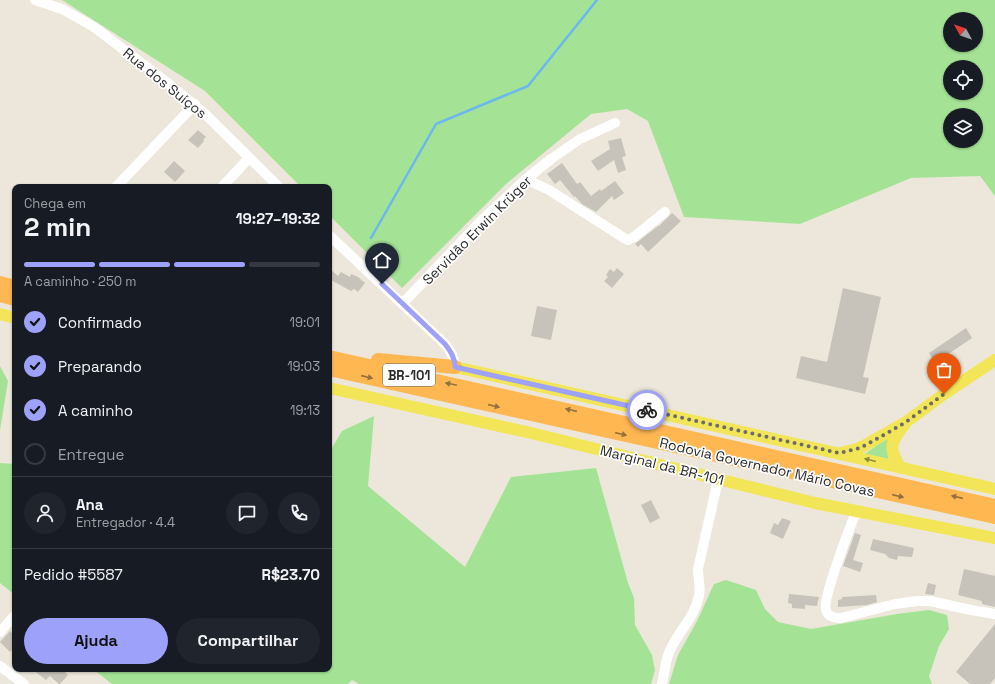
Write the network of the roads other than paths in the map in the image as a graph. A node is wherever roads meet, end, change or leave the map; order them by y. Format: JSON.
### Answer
{"nodes":[{"id":1,"x":35,"y":0,"type":"edge"},
{"id":2,"x":195,"y":104,"type":"junction"},
{"id":3,"x":615,"y":123,"type":"dead end"},
{"id":4,"x":249,"y":158,"type":"junction"},
{"id":5,"x":525,"y":180,"type":"junction"},
{"id":6,"x":119,"y":184,"type":"edge"},
{"id":7,"x":225,"y":184,"type":"edge"},
{"id":8,"x":276,"y":184,"type":"edge"},
{"id":9,"x":665,"y":212,"type":"dead end"},
{"id":10,"x":332,"y":238,"type":"edge"},
{"id":11,"x":0,"y":283,"type":"edge"},
{"id":12,"x":12,"y":286,"type":"edge"},
{"id":13,"x":0,"y":295,"type":"edge"},
{"id":14,"x":12,"y":298,"type":"edge"},
{"id":15,"x":403,"y":303,"type":"junction"},
{"id":16,"x":0,"y":314,"type":"edge"},
{"id":17,"x":12,"y":317,"type":"edge"},
{"id":18,"x":332,"y":356,"type":"edge"},
{"id":19,"x":332,"y":357,"type":"edge"},
{"id":20,"x":995,"y":360,"type":"edge"},
{"id":21,"x":455,"y":367,"type":"junction"},
{"id":22,"x":332,"y":370,"type":"edge"},
{"id":23,"x":332,"y":389,"type":"edge"},
{"id":24,"x":906,"y":422,"type":"junction"},
{"id":25,"x":839,"y":453,"type":"junction"},
{"id":26,"x":901,"y":468,"type":"junction"},
{"id":27,"x":718,"y":480,"type":"junction"},
{"id":28,"x":995,"y":489,"type":"edge"},
{"id":29,"x":995,"y":506,"type":"edge"},
{"id":30,"x":856,"y":512,"type":"junction"},
{"id":31,"x":995,"y":517,"type":"edge"},
{"id":32,"x":995,"y":538,"type":"edge"},
{"id":33,"x":995,"y":614,"type":"edge"},
{"id":34,"x":12,"y":618,"type":"edge"},
{"id":35,"x":0,"y":632,"type":"edge"},
{"id":36,"x":0,"y":666,"type":"edge"},
{"id":37,"x":24,"y":684,"type":"edge"},
{"id":38,"x":662,"y":684,"type":"edge"}],
"edges":[{"from":1,"to":2,"type":"street","name":"Rua dos Suíços"},
{"from":2,"to":4,"type":"street","name":"Rua dos Suíços"},
{"from":2,"to":6,"type":"street"},
{"from":3,"to":5,"type":"street","name":"Servidão Erwin Krüger"},
{"from":4,"to":7,"type":"street"},
{"from":4,"to":8,"type":"street","name":"Rua dos Suíços"},
{"from":5,"to":9,"type":"street"},
{"from":5,"to":15,"type":"street","name":"Servidão Erwin Krüger"},
{"from":10,"to":15,"type":"street"},
{"from":11,"to":12,"type":"highway"},
{"from":13,"to":14,"type":"highway"},
{"from":15,"to":21,"type":"street"},
{"from":16,"to":17,"type":"main road"},
{"from":18,"to":21,"type":"highway"},
{"from":29,"to":19,"type":"highway","name":"Rodovia Governador Mário Covas","number":"BR-101","one_way":true},
{"from":20,"to":24,"type":"main road"},
{"from":21,"to":25,"type":"main road"},
{"from":22,"to":31,"type":"highway","name":"Rodovia Governador Mário Covas","number":"BR-101","one_way":true},
{"from":23,"to":27,"type":"main road","name":"Marginal da BR-101"},
{"from":24,"to":25,"type":"main road"},
{"from":24,"to":26,"type":"main road"},
{"from":26,"to":25,"type":"main road","one_way":true},
{"from":26,"to":28,"type":"main road"},
{"from":27,"to":30,"type":"main road","name":"Marginal da BR-101"},
{"from":27,"to":38,"type":"street"},
{"from":30,"to":32,"type":"main road","name":"Marginal da BR-101"},
{"from":30,"to":33,"type":"street"},
{"from":34,"to":35,"type":"street"},
{"from":36,"to":37,"type":"street"}]}
